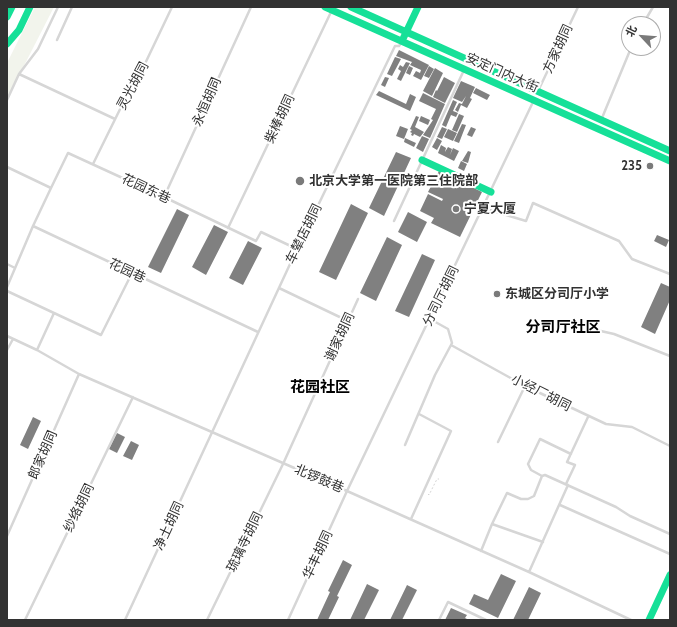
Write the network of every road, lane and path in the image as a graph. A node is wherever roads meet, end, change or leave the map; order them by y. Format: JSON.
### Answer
{"nodes":[{"id":1,"x":12,"y":7,"type":"edge"},
{"id":2,"x":30,"y":7,"type":"edge"},
{"id":3,"x":58,"y":7,"type":"edge"},
{"id":4,"x":72,"y":7,"type":"edge"},
{"id":5,"x":172,"y":7,"type":"edge"},
{"id":6,"x":251,"y":7,"type":"edge"},
{"id":7,"x":350,"y":7,"type":"edge"},
{"id":8,"x":418,"y":7,"type":"edge"},
{"id":9,"x":578,"y":7,"type":"edge"},
{"id":10,"x":653,"y":7,"type":"edge"},
{"id":11,"x":328,"y":9,"type":"edge"},
{"id":12,"x":648,"y":16,"type":"edge"},
{"id":13,"x":7,"y":17,"type":"edge"},
{"id":14,"x":406,"y":32,"type":"junction"},
{"id":15,"x":57,"y":40,"type":"dead end"},
{"id":16,"x":402,"y":42,"type":"junction"},
{"id":17,"x":7,"y":44,"type":"edge"},
{"id":18,"x":628,"y":56,"type":"edge"},
{"id":19,"x":464,"y":69,"type":"junction"},
{"id":20,"x":19,"y":74,"type":"junction"},
{"id":21,"x":538,"y":92,"type":"junction"},
{"id":22,"x":7,"y":100,"type":"edge"},
{"id":23,"x":534,"y":100,"type":"junction"},
{"id":24,"x":115,"y":119,"type":"junction"},
{"id":25,"x":601,"y":120,"type":"junction"},
{"id":26,"x":670,"y":151,"type":"edge"},
{"id":27,"x":422,"y":160,"type":"junction"},
{"id":28,"x":670,"y":161,"type":"edge"},
{"id":29,"x":93,"y":164,"type":"junction"},
{"id":30,"x":7,"y":167,"type":"edge"},
{"id":31,"x":51,"y":188,"type":"junction"},
{"id":32,"x":491,"y":192,"type":"junction"},
{"id":33,"x":164,"y":197,"type":"junction"},
{"id":34,"x":483,"y":208,"type":"junction"},
{"id":35,"x":394,"y":221,"type":"dead end"},
{"id":36,"x":33,"y":226,"type":"junction"},
{"id":37,"x":228,"y":228,"type":"junction"},
{"id":38,"x":297,"y":249,"type":"junction"},
{"id":39,"x":7,"y":264,"type":"edge"},
{"id":40,"x":15,"y":268,"type":"junction"},
{"id":41,"x":132,"y":273,"type":"junction"},
{"id":42,"x":670,"y":274,"type":"edge"},
{"id":43,"x":7,"y":287,"type":"edge"},
{"id":44,"x":279,"y":288,"type":"junction"},
{"id":45,"x":7,"y":291,"type":"edge"},
{"id":46,"x":358,"y":299,"type":"dead end"},
{"id":47,"x":54,"y":313,"type":"junction"},
{"id":48,"x":430,"y":319,"type":"junction"},
{"id":49,"x":348,"y":321,"type":"junction"},
{"id":50,"x":577,"y":322,"type":"dead end"},
{"id":51,"x":258,"y":332,"type":"junction"},
{"id":52,"x":7,"y":336,"type":"edge"},
{"id":53,"x":12,"y":338,"type":"junction"},
{"id":54,"x":451,"y":345,"type":"junction"},
{"id":55,"x":7,"y":350,"type":"edge"},
{"id":56,"x":37,"y":350,"type":"junction"},
{"id":57,"x":670,"y":356,"type":"edge"},
{"id":58,"x":79,"y":374,"type":"junction"},
{"id":59,"x":525,"y":386,"type":"junction"},
{"id":60,"x":133,"y":397,"type":"junction"},
{"id":61,"x":419,"y":414,"type":"junction"},
{"id":62,"x":588,"y":416,"type":"junction"},
{"id":63,"x":212,"y":432,"type":"junction"},
{"id":64,"x":498,"y":442,"type":"dead end"},
{"id":65,"x":406,"y":444,"type":"dead end"},
{"id":66,"x":670,"y":446,"type":"edge"},
{"id":67,"x":571,"y":454,"type":"junction"},
{"id":68,"x":283,"y":464,"type":"junction"},
{"id":69,"x":542,"y":476,"type":"junction"},
{"id":70,"x":439,"y":479,"type":"dead end"},
{"id":71,"x":567,"y":485,"type":"junction"},
{"id":72,"x":347,"y":491,"type":"junction"},
{"id":73,"x":423,"y":492,"type":"junction"},
{"id":74,"x":560,"y":505,"type":"junction"},
{"id":75,"x":411,"y":519,"type":"junction"},
{"id":76,"x":492,"y":524,"type":"junction"},
{"id":77,"x":670,"y":534,"type":"edge"},
{"id":78,"x":7,"y":536,"type":"edge"},
{"id":79,"x":543,"y":542,"type":"junction"},
{"id":80,"x":481,"y":550,"type":"junction"},
{"id":81,"x":670,"y":554,"type":"edge"},
{"id":82,"x":529,"y":572,"type":"junction"},
{"id":83,"x":670,"y":575,"type":"edge"},
{"id":84,"x":25,"y":620,"type":"edge"},
{"id":85,"x":125,"y":620,"type":"edge"},
{"id":86,"x":207,"y":620,"type":"edge"},
{"id":87,"x":288,"y":620,"type":"edge"},
{"id":88,"x":439,"y":620,"type":"edge"},
{"id":89,"x":486,"y":620,"type":"edge"},
{"id":90,"x":631,"y":620,"type":"edge"},
{"id":91,"x":649,"y":620,"type":"edge"}],
"edges":[{"from":1,"to":13,"type":"main road"},
{"from":2,"to":17,"type":"main road"},
{"from":3,"to":20,"type":"lane"},
{"from":4,"to":15,"type":"lane"},
{"from":5,"to":24,"type":"lane","name":"灵光胡同"},
{"from":6,"to":33,"type":"lane","name":"永恒胡同"},
{"from":7,"to":14,"type":"main road","name":"安定门内大街"},
{"from":8,"to":14,"type":"main road"},
{"from":9,"to":21,"type":"lane","name":"方家胡同"},
{"from":10,"to":12,"type":"lane"},
{"from":11,"to":16,"type":"main road","name":"安定门内大街"},
{"from":11,"to":37,"type":"lane","name":"柴棒胡同"},
{"from":14,"to":16,"type":"main road"},
{"from":14,"to":21,"type":"main road","name":"安定门内大街"},
{"from":16,"to":19,"type":"main road","name":"安定门内大街"},
{"from":16,"to":38,"type":"lane","name":"车辇店胡同"},
{"from":18,"to":25,"type":"lane"},
{"from":19,"to":23,"type":"main road","name":"安定门内大街"},
{"from":19,"to":27,"type":"lane"},
{"from":20,"to":22,"type":"lane"},
{"from":20,"to":24,"type":"lane"},
{"from":21,"to":25,"type":"main road","name":"安定门内大街"},
{"from":23,"to":28,"type":"main road","name":"安定门内大街"},
{"from":23,"to":32,"type":"lane","name":"分司厅胡同"},
{"from":24,"to":29,"type":"lane","name":"灵光胡同"},
{"from":25,"to":26,"type":"main road","name":"安定门内大街"},
{"from":27,"to":32,"type":"main road"},
{"from":27,"to":35,"type":"lane"},
{"from":29,"to":31,"type":"lane","name":"花园东巷"},
{"from":29,"to":33,"type":"lane","name":"花园东巷"},
{"from":30,"to":31,"type":"lane"},
{"from":31,"to":36,"type":"lane"},
{"from":32,"to":34,"type":"lane","name":"分司厅胡同"},
{"from":33,"to":37,"type":"lane","name":"花园东巷"},
{"from":34,"to":42,"type":"lane"},
{"from":34,"to":48,"type":"lane","name":"分司厅胡同"},
{"from":36,"to":40,"type":"lane"},
{"from":36,"to":41,"type":"lane","name":"花园巷"},
{"from":37,"to":38,"type":"lane","name":"花园东巷"},
{"from":38,"to":44,"type":"lane","name":"车辇店胡同"},
{"from":39,"to":40,"type":"lane"},
{"from":40,"to":43,"type":"lane"},
{"from":41,"to":47,"type":"lane"},
{"from":41,"to":51,"type":"lane","name":"花园巷"},
{"from":44,"to":49,"type":"lane"},
{"from":44,"to":51,"type":"lane","name":"车辇店胡同"},
{"from":45,"to":47,"type":"lane"},
{"from":46,"to":49,"type":"lane","name":"谢家胡同"},
{"from":47,"to":56,"type":"lane"},
{"from":48,"to":54,"type":"lane"},
{"from":48,"to":72,"type":"lane","name":"分司厅胡同"},
{"from":49,"to":68,"type":"lane","name":"谢家胡同"},
{"from":50,"to":57,"type":"lane"},
{"from":51,"to":63,"type":"lane","name":"车辇店胡同"},
{"from":52,"to":53,"type":"lane","name":"北锣鼓巷"},
{"from":53,"to":55,"type":"lane"},
{"from":53,"to":56,"type":"lane","name":"北锣鼓巷"},
{"from":54,"to":59,"type":"lane","name":"小经厂胡同"},
{"from":54,"to":61,"type":"lane"},
{"from":56,"to":58,"type":"lane","name":"北锣鼓巷"},
{"from":58,"to":60,"type":"lane","name":"北锣鼓巷"},
{"from":58,"to":78,"type":"lane","name":"郎家胡同"},
{"from":59,"to":62,"type":"lane","name":"小经厂胡同"},
{"from":59,"to":64,"type":"lane"},
{"from":60,"to":63,"type":"lane","name":"北锣鼓巷"},
{"from":60,"to":84,"type":"lane","name":"纱络胡同"},
{"from":61,"to":65,"type":"lane"},
{"from":61,"to":73,"type":"lane"},
{"from":62,"to":66,"type":"lane","name":"小经厂胡同"},
{"from":62,"to":67,"type":"lane"},
{"from":63,"to":68,"type":"lane","name":"北锣鼓巷"},
{"from":63,"to":85,"type":"lane","name":"净土胡同"},
{"from":67,"to":69,"type":"lane"},
{"from":67,"to":71,"type":"lane"},
{"from":68,"to":72,"type":"lane","name":"北锣鼓巷"},
{"from":68,"to":86,"type":"lane","name":"琉璃寺胡同"},
{"from":69,"to":71,"type":"lane"},
{"from":69,"to":76,"type":"lane"},
{"from":70,"to":73,"type":"path"},
{"from":71,"to":74,"type":"lane"},
{"from":71,"to":77,"type":"lane"},
{"from":72,"to":75,"type":"lane","name":"北锣鼓巷"},
{"from":72,"to":87,"type":"lane","name":"华丰胡同"},
{"from":73,"to":75,"type":"lane"},
{"from":74,"to":79,"type":"lane"},
{"from":74,"to":81,"type":"lane"},
{"from":75,"to":80,"type":"lane","name":"北锣鼓巷"},
{"from":76,"to":79,"type":"lane"},
{"from":76,"to":80,"type":"lane"},
{"from":79,"to":82,"type":"lane"},
{"from":80,"to":82,"type":"lane","name":"北锣鼓巷"},
{"from":82,"to":90,"type":"lane","name":"北锣鼓巷"},
{"from":83,"to":91,"type":"main road"},
{"from":88,"to":89,"type":"lane"}]}
